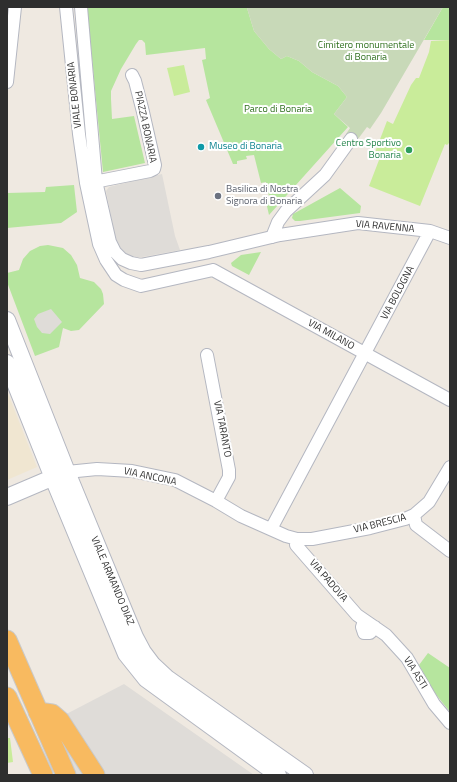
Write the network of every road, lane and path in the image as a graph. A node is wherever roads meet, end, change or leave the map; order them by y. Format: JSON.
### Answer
{"nodes":[{"id":1,"x":15,"y":7,"type":"edge"},
{"id":2,"x":66,"y":7,"type":"edge"},
{"id":3,"x":81,"y":7,"type":"edge"},
{"id":4,"x":132,"y":75,"type":"dead end"},
{"id":5,"x":7,"y":82,"type":"edge"},
{"id":6,"x":351,"y":139,"type":"dead end"},
{"id":7,"x":91,"y":182,"type":"junction"},
{"id":8,"x":430,"y":231,"type":"junction"},
{"id":9,"x":272,"y":237,"type":"junction"},
{"id":10,"x":450,"y":238,"type":"edge"},
{"id":11,"x":209,"y":252,"type":"junction"},
{"id":12,"x":141,"y":265,"type":"junction"},
{"id":13,"x":213,"y":270,"type":"junction"},
{"id":14,"x":141,"y":286,"type":"junction"},
{"id":15,"x":7,"y":320,"type":"edge"},
{"id":16,"x":366,"y":354,"type":"junction"},
{"id":17,"x":207,"y":355,"type":"dead end"},
{"id":18,"x":7,"y":363,"type":"edge"},
{"id":19,"x":450,"y":400,"type":"edge"},
{"id":20,"x":450,"y":467,"type":"edge"},
{"id":21,"x":60,"y":474,"type":"junction"},
{"id":22,"x":7,"y":497,"type":"edge"},
{"id":23,"x":216,"y":501,"type":"junction"},
{"id":24,"x":414,"y":515,"type":"junction"},
{"id":25,"x":271,"y":529,"type":"junction"},
{"id":26,"x":292,"y":537,"type":"junction"},
{"id":27,"x":450,"y":551,"type":"edge"},
{"id":28,"x":375,"y":627,"type":"joint"},
{"id":29,"x":7,"y":640,"type":"edge"},
{"id":30,"x":7,"y":697,"type":"edge"},
{"id":31,"x":38,"y":712,"type":"junction"},
{"id":32,"x":450,"y":723,"type":"edge"},
{"id":33,"x":43,"y":775,"type":"edge"},
{"id":34,"x":66,"y":775,"type":"edge"},
{"id":35,"x":95,"y":775,"type":"edge"},
{"id":36,"x":278,"y":775,"type":"edge"},
{"id":37,"x":305,"y":775,"type":"edge"}],
"edges":[{"from":1,"to":5,"type":"street"},
{"from":2,"to":7,"type":"street","name":"VIALE BONARIA"},
{"from":3,"to":7,"type":"street","name":"VIALE BONARIA"},
{"from":4,"to":7,"type":"street","name":"PIAZZA BONARIA"},
{"from":6,"to":9,"type":"street"},
{"from":7,"to":12,"type":"street","name":"VIALE BONARIA"},
{"from":7,"to":14,"type":"street","name":"VIALE BONARIA"},
{"from":8,"to":9,"type":"street","name":"VIA RAVENNA"},
{"from":8,"to":10,"type":"street","name":"VIA RAVENNA"},
{"from":8,"to":16,"type":"street","name":"VIA BOLOGNA"},
{"from":9,"to":11,"type":"street","name":"VIA RAVENNA"},
{"from":11,"to":12,"type":"street"},
{"from":11,"to":13,"type":"street"},
{"from":12,"to":14,"type":"street"},
{"from":13,"to":14,"type":"street"},
{"from":13,"to":16,"type":"street","name":"VIA MILANO"},
{"from":15,"to":21,"type":"main road","name":"VIALE ARMANDO DIAZ"},
{"from":16,"to":19,"type":"street","name":"VIA MILANO"},
{"from":16,"to":25,"type":"street"},
{"from":17,"to":23,"type":"street","name":"VIA TARANTO"},
{"from":18,"to":21,"type":"main road","name":"VIALE ARMANDO DIAZ"},
{"from":20,"to":24,"type":"street","name":"VIA BRESCIA"},
{"from":21,"to":22,"type":"main road"},
{"from":21,"to":23,"type":"street","name":"VIA ANCONA"},
{"from":21,"to":36,"type":"main road","name":"VIALE ARMANDO DIAZ"},
{"from":21,"to":37,"type":"main road","name":"VIALE ARMANDO DIAZ"},
{"from":23,"to":25,"type":"street","name":"VIA ANCONA"},
{"from":24,"to":26,"type":"street","name":"VIA BRESCIA"},
{"from":24,"to":27,"type":"street"},
{"from":25,"to":26,"type":"street","name":"VIA ANCONA"},
{"from":26,"to":28,"type":"street","name":"VIA PADOVA"},
{"from":28,"to":32,"type":"street","name":"VIA ASTI"},
{"from":29,"to":31,"type":"highway"},
{"from":30,"to":33,"type":"highway"},
{"from":31,"to":34,"type":"highway"},
{"from":31,"to":35,"type":"highway"}]}
